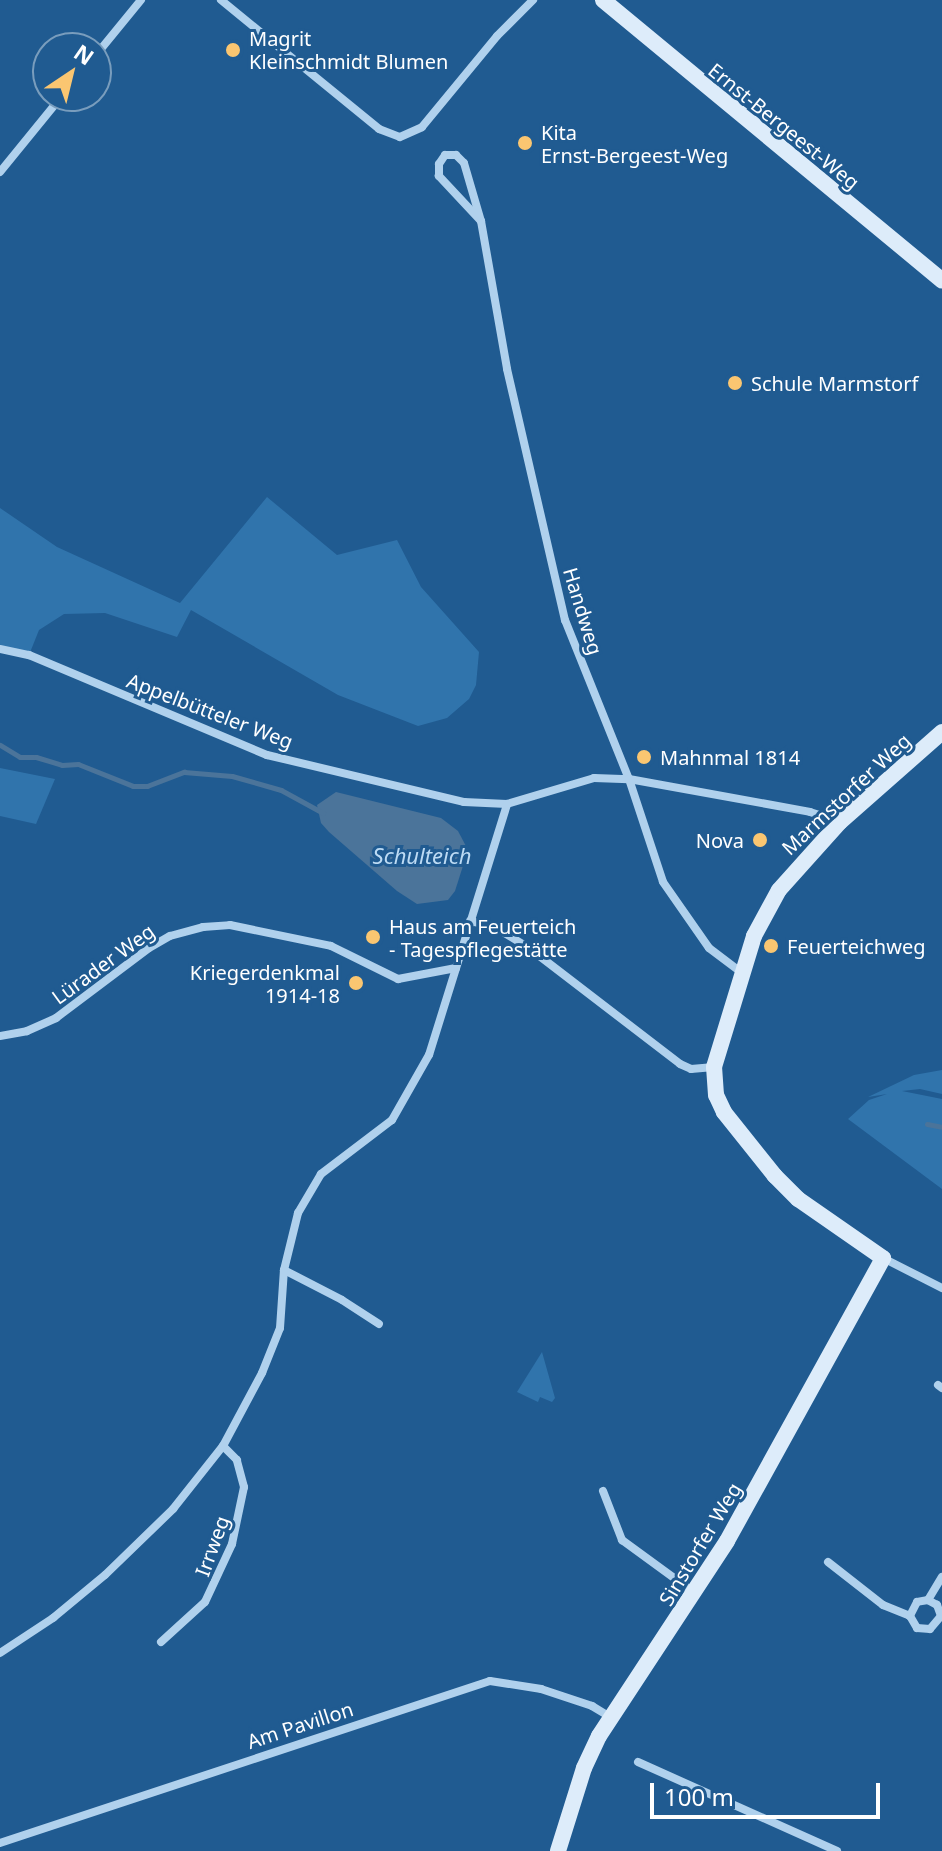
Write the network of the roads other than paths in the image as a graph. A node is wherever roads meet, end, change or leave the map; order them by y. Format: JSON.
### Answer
{"nodes":[{"id":1,"x":141,"y":0,"type":"edge"},
{"id":2,"x":221,"y":0,"type":"edge"},
{"id":3,"x":533,"y":0,"type":"edge"},
{"id":4,"x":603,"y":0,"type":"edge"},
{"id":5,"x":112,"y":35,"type":"edge"},
{"id":6,"x":49,"y":112,"type":"edge"},
{"id":7,"x":0,"y":172,"type":"edge"},
{"id":8,"x":481,"y":221,"type":"junction"},
{"id":9,"x":942,"y":280,"type":"edge"},
{"id":10,"x":0,"y":649,"type":"edge"},
{"id":11,"x":942,"y":732,"type":"edge"},
{"id":12,"x":629,"y":779,"type":"junction"},
{"id":13,"x":507,"y":804,"type":"junction"},
{"id":14,"x":840,"y":822,"type":"junction"},
{"id":15,"x":470,"y":921,"type":"junction"},
{"id":16,"x":456,"y":968,"type":"junction"},
{"id":17,"x":741,"y":972,"type":"junction"},
{"id":18,"x":0,"y":1036,"type":"edge"},
{"id":19,"x":714,"y":1067,"type":"junction"},
{"id":20,"x":883,"y":1258,"type":"junction"},
{"id":21,"x":284,"y":1270,"type":"junction"},
{"id":22,"x":942,"y":1288,"type":"edge"},
{"id":23,"x":379,"y":1324,"type":"dead end"},
{"id":24,"x":223,"y":1446,"type":"junction"},
{"id":25,"x":603,"y":1491,"type":"dead end"},
{"id":26,"x":828,"y":1562,"type":"dead end"},
{"id":27,"x":942,"y":1577,"type":"edge"},
{"id":28,"x":696,"y":1594,"type":"junction"},
{"id":29,"x":928,"y":1600,"type":"junction"},
{"id":30,"x":910,"y":1616,"type":"junction"},
{"id":31,"x":939,"y":1629,"type":"edge"},
{"id":32,"x":161,"y":1642,"type":"dead end"},
{"id":33,"x":0,"y":1653,"type":"edge"},
{"id":34,"x":610,"y":1717,"type":"junction"},
{"id":35,"x":638,"y":1762,"type":"dead end"},
{"id":36,"x":0,"y":1843,"type":"edge"},
{"id":37,"x":558,"y":1851,"type":"edge"},
{"id":38,"x":837,"y":1851,"type":"edge"}],
"edges":[{"from":1,"to":5,"type":"street"},
{"from":2,"to":3,"type":"street"},
{"from":4,"to":9,"type":"street","name":"Ernst-Bergeest-Weg"},
{"from":6,"to":7,"type":"street"},
{"from":8,"to":8,"type":"street","name":"Handweg"},
{"from":8,"to":12,"type":"street","name":"Handweg"},
{"from":10,"to":13,"type":"street","name":"Appelbütteler Weg"},
{"from":11,"to":14,"type":"street","name":"Marmstorfer Weg"},
{"from":12,"to":13,"type":"street"},
{"from":12,"to":14,"type":"street"},
{"from":12,"to":17,"type":"street","name":"Handweg"},
{"from":13,"to":15,"type":"street"},
{"from":14,"to":17,"type":"street","name":"Marmstorfer Weg"},
{"from":15,"to":16,"type":"street"},
{"from":15,"to":19,"type":"street"},
{"from":16,"to":18,"type":"street","name":"Lürader Weg"},
{"from":16,"to":21,"type":"street"},
{"from":17,"to":19,"type":"street","name":"Marmstorfer Weg"},
{"from":19,"to":20,"type":"street"},
{"from":20,"to":22,"type":"street"},
{"from":20,"to":28,"type":"street","name":"Sinstorfer Weg"},
{"from":21,"to":23,"type":"street"},
{"from":21,"to":24,"type":"street"},
{"from":24,"to":32,"type":"street","name":"Irrweg"},
{"from":24,"to":33,"type":"street"},
{"from":25,"to":28,"type":"street"},
{"from":26,"to":30,"type":"street"},
{"from":27,"to":29,"type":"street"},
{"from":28,"to":34,"type":"street","name":"Sinstorfer Weg"},
{"from":29,"to":30,"type":"street"},
{"from":29,"to":31,"type":"street"},
{"from":30,"to":31,"type":"street"},
{"from":34,"to":36,"type":"street","name":"Am Pavillon"},
{"from":34,"to":37,"type":"street","name":"Sinstorfer Weg"},
{"from":35,"to":38,"type":"street"}]}
